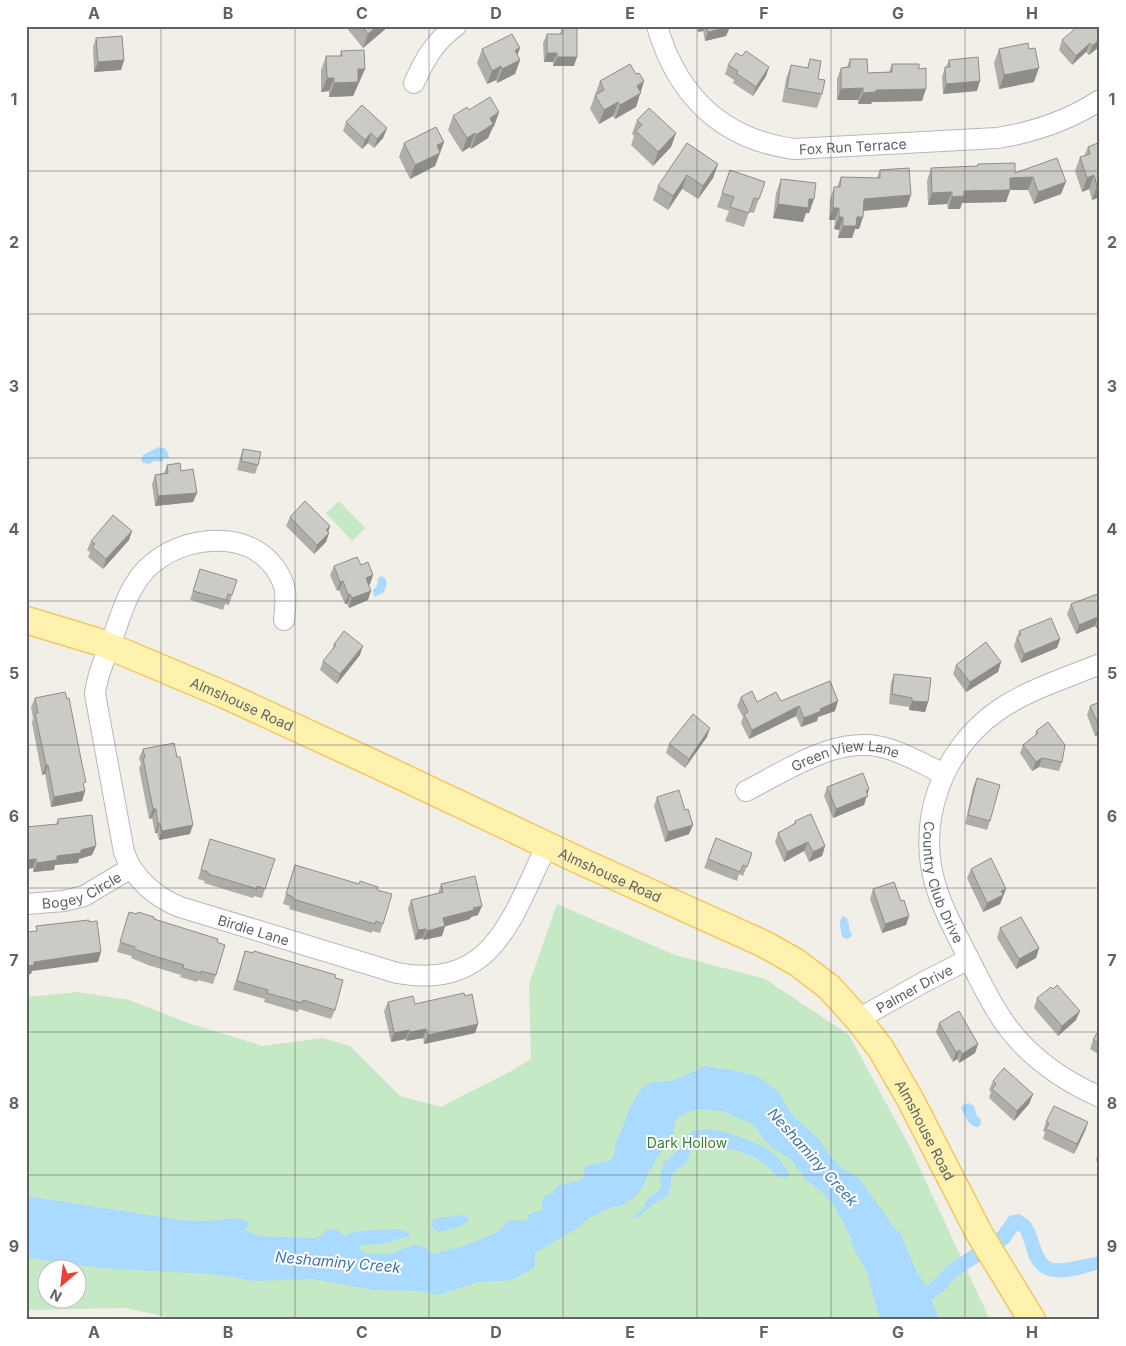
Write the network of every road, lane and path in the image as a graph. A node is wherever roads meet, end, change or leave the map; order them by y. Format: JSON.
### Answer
{"nodes":[{"id":1,"x":456,"y":26,"type":"edge"},
{"id":2,"x":657,"y":26,"type":"edge"},
{"id":3,"x":414,"y":83,"type":"dead end"},
{"id":4,"x":1100,"y":100,"type":"edge"},
{"id":5,"x":26,"y":620,"type":"edge"},
{"id":6,"x":284,"y":620,"type":"dead end"},
{"id":7,"x":110,"y":646,"type":"junction"},
{"id":8,"x":1100,"y":664,"type":"edge"},
{"id":9,"x":944,"y":774,"type":"junction"},
{"id":10,"x":746,"y":792,"type":"dead end"},
{"id":11,"x":547,"y":845,"type":"junction"},
{"id":12,"x":131,"y":868,"type":"junction"},
{"id":13,"x":26,"y":904,"type":"edge"},
{"id":14,"x":969,"y":959,"type":"junction"},
{"id":15,"x":858,"y":1019,"type":"junction"},
{"id":16,"x":1100,"y":1097,"type":"edge"},
{"id":17,"x":1032,"y":1320,"type":"edge"}],
"edges":[{"from":1,"to":3,"type":"street"},
{"from":2,"to":4,"type":"street","name":"Fox Run Terrace"},
{"from":5,"to":7,"type":"main road","name":"Almshouse Road"},
{"from":6,"to":7,"type":"street","name":"Birdie Lane"},
{"from":7,"to":11,"type":"main road","name":"Almshouse Road"},
{"from":7,"to":12,"type":"street","name":"Birdie Lane"},
{"from":8,"to":9,"type":"street","name":"Country Club Drive"},
{"from":9,"to":10,"type":"street","name":"Green View Lane"},
{"from":9,"to":14,"type":"street","name":"Country Club Drive"},
{"from":11,"to":12,"type":"street","name":"Birdie Lane"},
{"from":11,"to":15,"type":"main road","name":"Almshouse Road"},
{"from":12,"to":13,"type":"street","name":"Bogey Circle"},
{"from":14,"to":15,"type":"street","name":"Palmer Drive"},
{"from":14,"to":16,"type":"street","name":"Country Club Drive"},
{"from":15,"to":17,"type":"main road","name":"Almshouse Road"}]}
